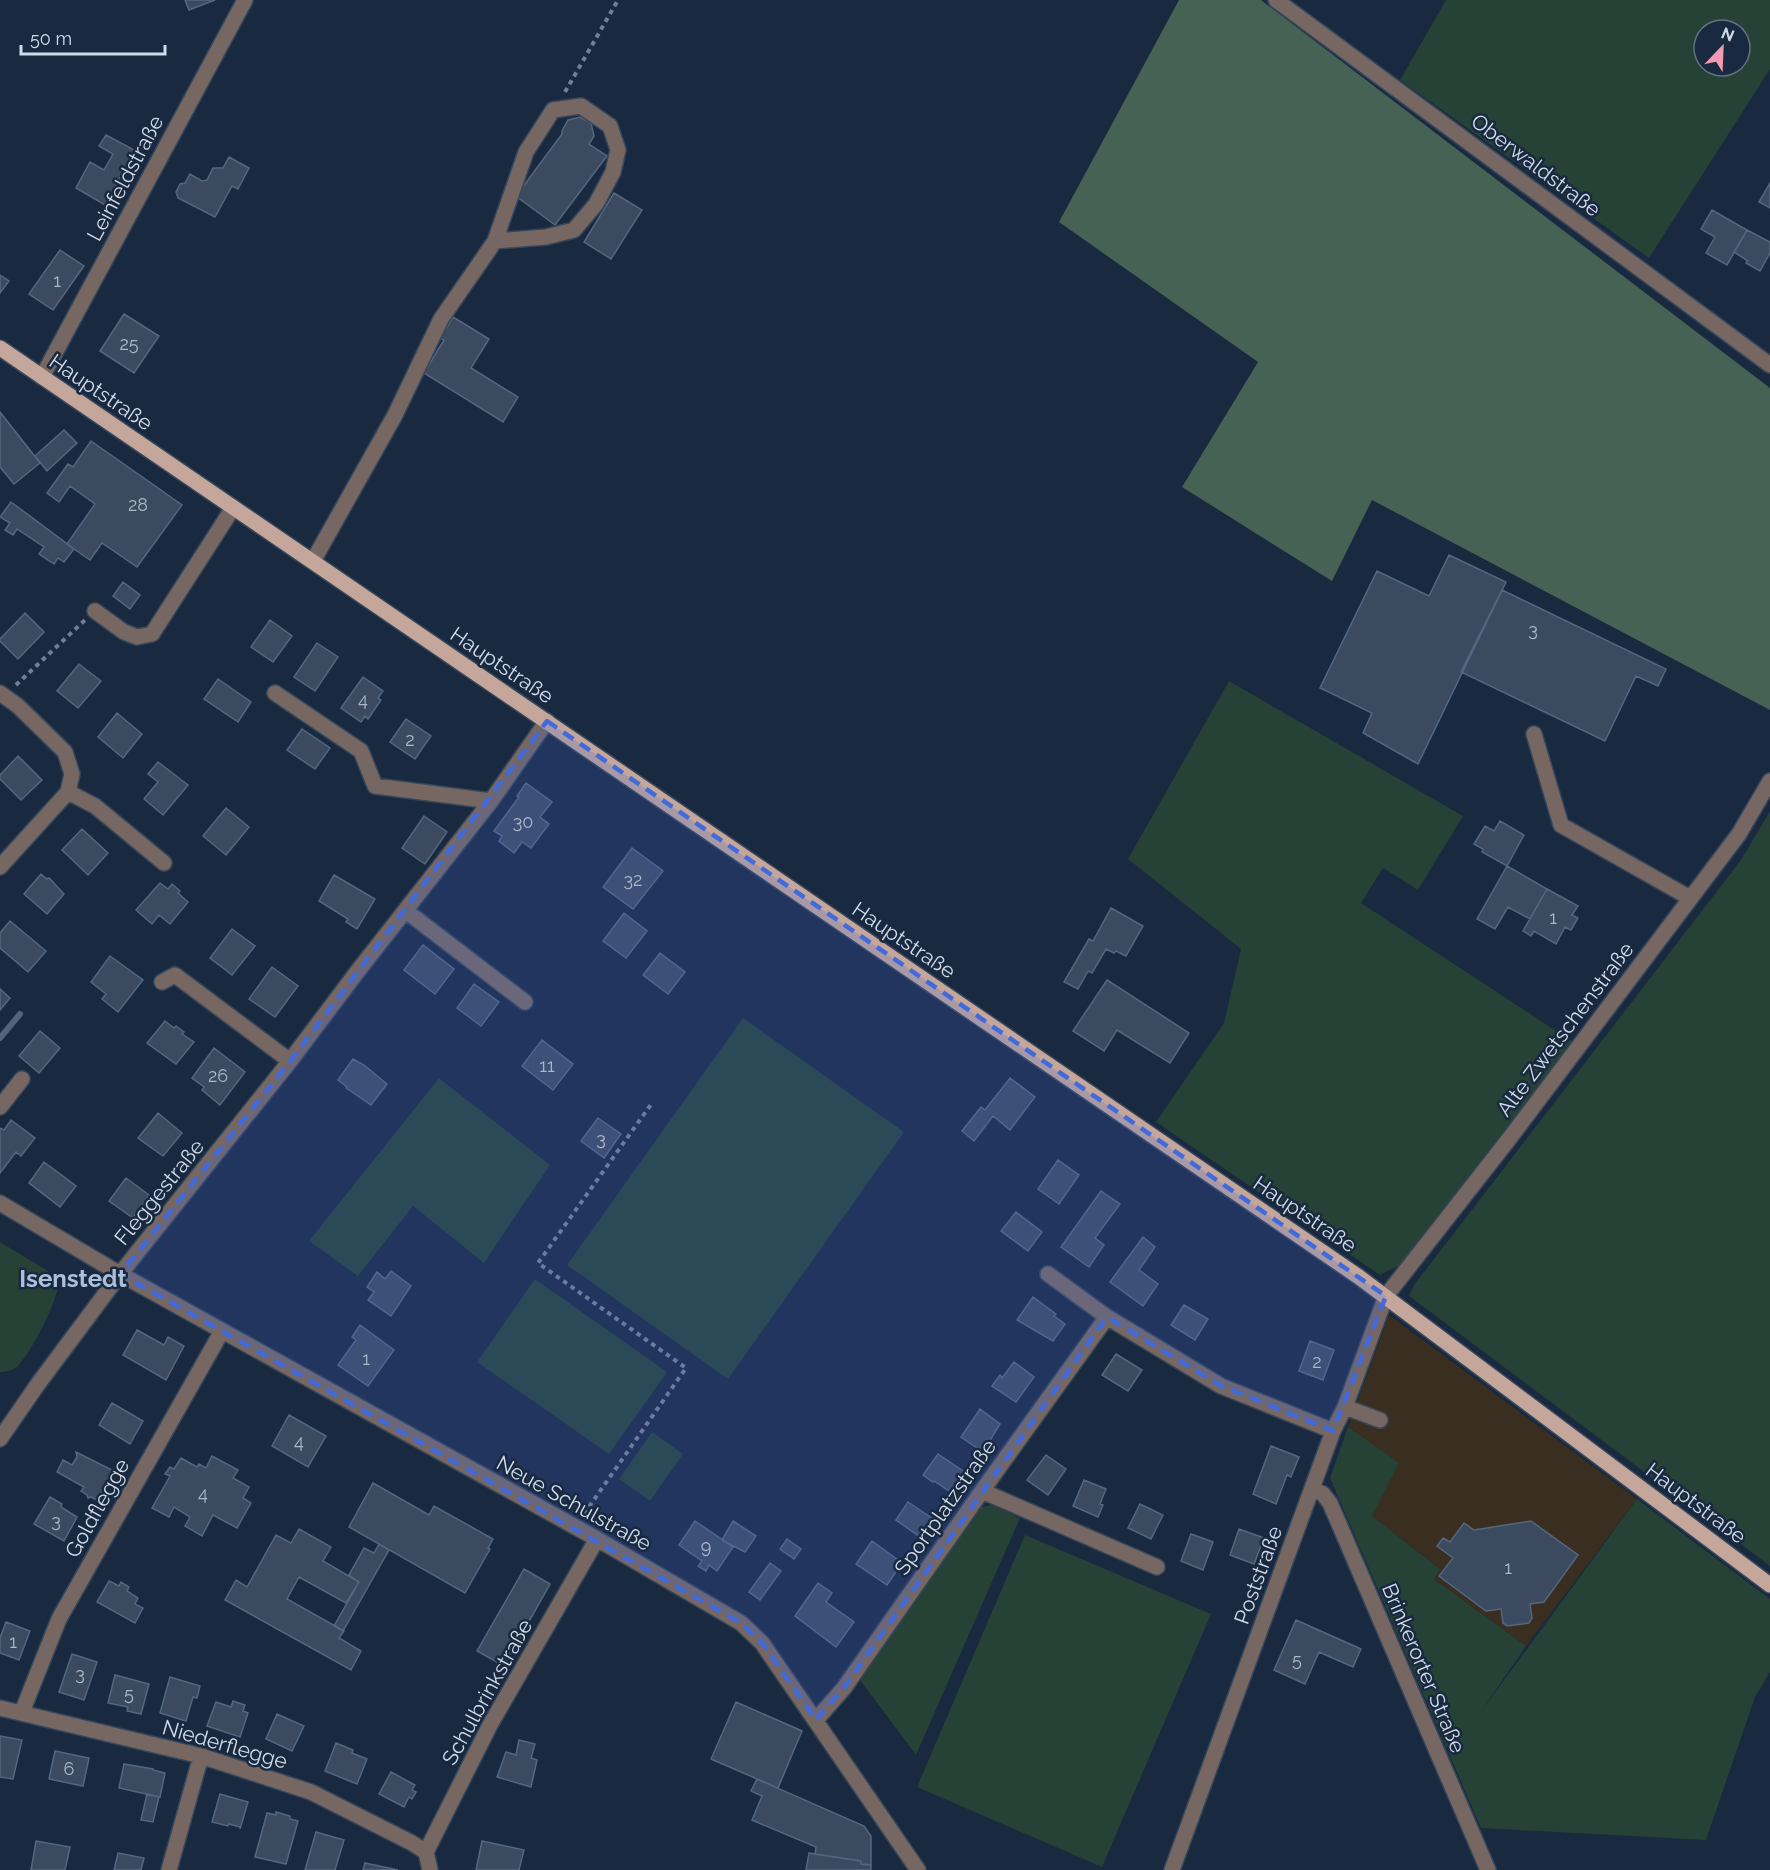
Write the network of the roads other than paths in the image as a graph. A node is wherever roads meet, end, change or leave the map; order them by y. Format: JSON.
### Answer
{"nodes":[{"id":1,"x":245,"y":0,"type":"edge"},
{"id":2,"x":1276,"y":0,"type":"edge"},
{"id":3,"x":495,"y":241,"type":"junction"},
{"id":4,"x":0,"y":348,"type":"edge"},
{"id":5,"x":1770,"y":365,"type":"edge"},
{"id":6,"x":42,"y":377,"type":"junction"},
{"id":7,"x":233,"y":508,"type":"junction"},
{"id":8,"x":313,"y":561,"type":"junction"},
{"id":9,"x":95,"y":611,"type":"road end"},
{"id":10,"x":275,"y":693,"type":"dead end"},
{"id":11,"x":2,"y":694,"type":"edge"},
{"id":12,"x":547,"y":721,"type":"junction"},
{"id":13,"x":1534,"y":734,"type":"dead end"},
{"id":14,"x":1770,"y":782,"type":"edge"},
{"id":15,"x":68,"y":792,"type":"junction"},
{"id":16,"x":491,"y":801,"type":"junction"},
{"id":17,"x":164,"y":863,"type":"dead end"},
{"id":18,"x":0,"y":867,"type":"edge"},
{"id":19,"x":1690,"y":898,"type":"junction"},
{"id":20,"x":406,"y":911,"type":"junction"},
{"id":21,"x":162,"y":982,"type":"dead end"},
{"id":22,"x":525,"y":1002,"type":"dead end"},
{"id":23,"x":290,"y":1061,"type":"junction"},
{"id":24,"x":22,"y":1079,"type":"dead end"},
{"id":25,"x":0,"y":1107,"type":"edge"},
{"id":26,"x":0,"y":1203,"type":"edge"},
{"id":27,"x":120,"y":1274,"type":"junction"},
{"id":28,"x":1048,"y":1274,"type":"dead end"},
{"id":29,"x":1386,"y":1296,"type":"junction"},
{"id":30,"x":1107,"y":1317,"type":"junction"},
{"id":31,"x":222,"y":1331,"type":"junction"},
{"id":32,"x":1345,"y":1407,"type":"junction"},
{"id":33,"x":1380,"y":1420,"type":"dead end"},
{"id":34,"x":1333,"y":1431,"type":"junction"},
{"id":35,"x":0,"y":1439,"type":"edge"},
{"id":36,"x":1313,"y":1489,"type":"junction"},
{"id":37,"x":982,"y":1491,"type":"junction"},
{"id":38,"x":597,"y":1539,"type":"junction"},
{"id":39,"x":1157,"y":1567,"type":"dead end"},
{"id":40,"x":1770,"y":1584,"type":"edge"},
{"id":41,"x":0,"y":1708,"type":"edge"},
{"id":42,"x":22,"y":1712,"type":"junction"},
{"id":43,"x":816,"y":1720,"type":"junction"},
{"id":44,"x":201,"y":1756,"type":"junction"},
{"id":45,"x":426,"y":1852,"type":"junction"},
{"id":46,"x":169,"y":1870,"type":"edge"},
{"id":47,"x":430,"y":1870,"type":"edge"},
{"id":48,"x":918,"y":1870,"type":"edge"},
{"id":49,"x":1172,"y":1870,"type":"edge"},
{"id":50,"x":1488,"y":1870,"type":"edge"}],
"edges":[{"from":1,"to":6,"type":"street","name":"Leinfeldstraße"},
{"from":2,"to":5,"type":"street","name":"Oberwaldstraße"},
{"from":3,"to":3,"type":"street"},
{"from":3,"to":8,"type":"street"},
{"from":4,"to":6,"type":"main road","name":"Hauptstraße"},
{"from":6,"to":7,"type":"main road","name":"Hauptstraße"},
{"from":7,"to":8,"type":"main road","name":"Hauptstraße"},
{"from":7,"to":9,"type":"street"},
{"from":8,"to":12,"type":"main road","name":"Hauptstraße"},
{"from":10,"to":16,"type":"street"},
{"from":11,"to":15,"type":"street"},
{"from":12,"to":16,"type":"street","name":"Fleggestraße"},
{"from":12,"to":29,"type":"main road","name":"Hauptstraße"},
{"from":13,"to":19,"type":"street"},
{"from":14,"to":19,"type":"street","name":"Alte Zwetschenstraße"},
{"from":15,"to":17,"type":"street"},
{"from":15,"to":18,"type":"street"},
{"from":16,"to":20,"type":"street","name":"Fleggestraße"},
{"from":19,"to":29,"type":"street","name":"Alte Zwetschenstraße"},
{"from":20,"to":22,"type":"street"},
{"from":20,"to":23,"type":"street","name":"Fleggestraße"},
{"from":21,"to":23,"type":"street"},
{"from":23,"to":27,"type":"street","name":"Fleggestraße"},
{"from":24,"to":25,"type":"street"},
{"from":26,"to":27,"type":"street","name":"Neue Schulstraße"},
{"from":27,"to":31,"type":"street","name":"Neue Schulstraße"},
{"from":27,"to":35,"type":"street","name":"Fleggestraße"},
{"from":28,"to":30,"type":"street"},
{"from":29,"to":32,"type":"street","name":"Poststraße"},
{"from":29,"to":40,"type":"main road","name":"Hauptstraße"},
{"from":30,"to":34,"type":"street"},
{"from":30,"to":37,"type":"street","name":"Sportplatzstraße"},
{"from":31,"to":38,"type":"street","name":"Neue Schulstraße"},
{"from":31,"to":42,"type":"street","name":"Goldflegge"},
{"from":32,"to":33,"type":"street"},
{"from":32,"to":34,"type":"street","name":"Poststraße"},
{"from":34,"to":36,"type":"street","name":"Poststraße"},
{"from":36,"to":49,"type":"street","name":"Poststraße"},
{"from":36,"to":50,"type":"street","name":"Brinkerorter Straße"},
{"from":37,"to":39,"type":"street"},
{"from":37,"to":43,"type":"street","name":"Sportplatzstraße"},
{"from":38,"to":43,"type":"street","name":"Neue Schulstraße"},
{"from":38,"to":45,"type":"street","name":"Schulbrinkstraße"},
{"from":41,"to":42,"type":"street","name":"Niederflegge"},
{"from":42,"to":44,"type":"street","name":"Niederflegge"},
{"from":43,"to":48,"type":"street","name":"Neue Schulstraße"},
{"from":44,"to":45,"type":"street","name":"Niederflegge"},
{"from":44,"to":46,"type":"street"},
{"from":45,"to":47,"type":"street"}]}
